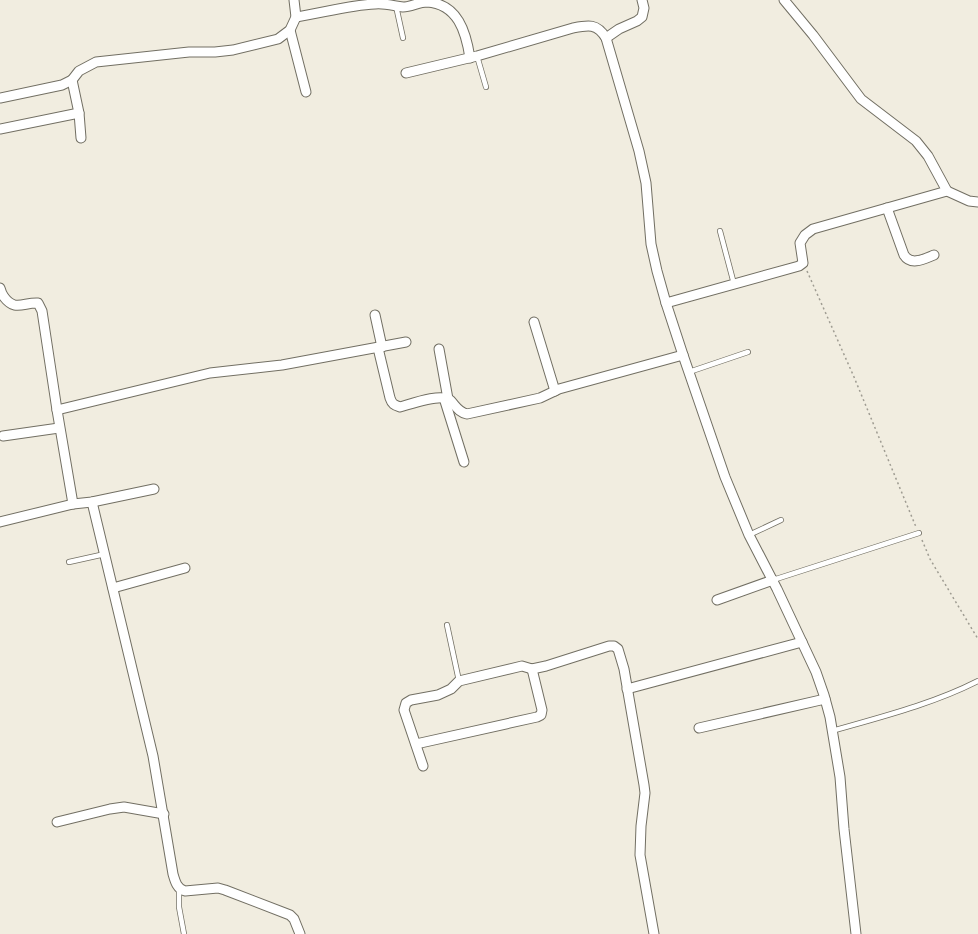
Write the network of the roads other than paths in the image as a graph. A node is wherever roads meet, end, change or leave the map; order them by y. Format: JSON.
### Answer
{"nodes":[{"id":1,"x":294,"y":0,"type":"edge"},
{"id":2,"x":642,"y":0,"type":"edge"},
{"id":3,"x":784,"y":0,"type":"edge"},
{"id":4,"x":396,"y":6,"type":"junction"},
{"id":5,"x":296,"y":17,"type":"junction"},
{"id":6,"x":290,"y":30,"type":"junction"},
{"id":7,"x":403,"y":38,"type":"dead end"},
{"id":8,"x":606,"y":38,"type":"junction"},
{"id":9,"x":473,"y":57,"type":"junction"},
{"id":10,"x":406,"y":73,"type":"dead end"},
{"id":11,"x":72,"y":80,"type":"junction"},
{"id":12,"x":486,"y":87,"type":"dead end"},
{"id":13,"x":306,"y":92,"type":"dead end"},
{"id":14,"x":0,"y":98,"type":"edge"},
{"id":15,"x":79,"y":113,"type":"junction"},
{"id":16,"x":0,"y":129,"type":"edge"},
{"id":17,"x":81,"y":138,"type":"dead end"},
{"id":18,"x":947,"y":191,"type":"junction"},
{"id":19,"x":978,"y":202,"type":"edge"},
{"id":20,"x":887,"y":208,"type":"junction"},
{"id":21,"x":720,"y":231,"type":"dead end"},
{"id":22,"x":934,"y":255,"type":"dead end"},
{"id":23,"x":734,"y":284,"type":"junction"},
{"id":24,"x":0,"y":288,"type":"edge"},
{"id":25,"x":666,"y":303,"type":"junction"},
{"id":26,"x":375,"y":315,"type":"dead end"},
{"id":27,"x":534,"y":322,"type":"dead end"},
{"id":28,"x":406,"y":342,"type":"dead end"},
{"id":29,"x":380,"y":348,"type":"junction"},
{"id":30,"x":439,"y":349,"type":"dead end"},
{"id":31,"x":748,"y":352,"type":"dead end"},
{"id":32,"x":683,"y":355,"type":"junction"},
{"id":33,"x":689,"y":372,"type":"junction"},
{"id":34,"x":555,"y":391,"type":"junction"},
{"id":35,"x":446,"y":398,"type":"junction"},
{"id":36,"x":57,"y":410,"type":"junction"},
{"id":37,"x":60,"y":428,"type":"junction"},
{"id":38,"x":3,"y":436,"type":"dead end"},
{"id":39,"x":464,"y":462,"type":"dead end"},
{"id":40,"x":154,"y":489,"type":"dead end"},
{"id":41,"x":92,"y":502,"type":"junction"},
{"id":42,"x":73,"y":504,"type":"junction"},
{"id":43,"x":781,"y":520,"type":"dead end"},
{"id":44,"x":0,"y":522,"type":"edge"},
{"id":45,"x":919,"y":533,"type":"road end"},
{"id":46,"x":749,"y":535,"type":"junction"},
{"id":47,"x":105,"y":554,"type":"junction"},
{"id":48,"x":69,"y":562,"type":"dead end"},
{"id":49,"x":185,"y":568,"type":"dead end"},
{"id":50,"x":773,"y":580,"type":"junction"},
{"id":51,"x":113,"y":588,"type":"junction"},
{"id":52,"x":716,"y":600,"type":"dead end"},
{"id":53,"x":447,"y":625,"type":"dead end"},
{"id":54,"x":802,"y":642,"type":"junction"},
{"id":55,"x":532,"y":669,"type":"junction"},
{"id":56,"x":459,"y":681,"type":"junction"},
{"id":57,"x":978,"y":681,"type":"edge"},
{"id":58,"x":627,"y":688,"type":"junction"},
{"id":59,"x":826,"y":699,"type":"junction"},
{"id":60,"x":699,"y":728,"type":"dead end"},
{"id":61,"x":832,"y":731,"type":"junction"},
{"id":62,"x":416,"y":744,"type":"junction"},
{"id":63,"x":423,"y":766,"type":"dead end"},
{"id":64,"x":164,"y":814,"type":"junction"},
{"id":65,"x":57,"y":822,"type":"dead end"},
{"id":66,"x":180,"y":889,"type":"junction"},
{"id":67,"x":184,"y":934,"type":"edge"},
{"id":68,"x":300,"y":934,"type":"edge"},
{"id":69,"x":654,"y":934,"type":"edge"},
{"id":70,"x":856,"y":934,"type":"edge"}],
"edges":[{"from":1,"to":5,"type":"street"},
{"from":2,"to":8,"type":"street"},
{"from":3,"to":18,"type":"street"},
{"from":4,"to":5,"type":"street"},
{"from":4,"to":7,"type":"lane"},
{"from":4,"to":9,"type":"street"},
{"from":5,"to":6,"type":"street"},
{"from":6,"to":11,"type":"street"},
{"from":6,"to":13,"type":"street"},
{"from":8,"to":9,"type":"street"},
{"from":8,"to":25,"type":"street"},
{"from":9,"to":10,"type":"street"},
{"from":9,"to":12,"type":"lane"},
{"from":11,"to":14,"type":"street"},
{"from":11,"to":15,"type":"street"},
{"from":15,"to":16,"type":"street"},
{"from":15,"to":17,"type":"street"},
{"from":18,"to":19,"type":"street"},
{"from":18,"to":20,"type":"street"},
{"from":20,"to":22,"type":"street"},
{"from":20,"to":23,"type":"street"},
{"from":21,"to":23,"type":"lane"},
{"from":23,"to":25,"type":"street"},
{"from":24,"to":36,"type":"street"},
{"from":25,"to":32,"type":"street"},
{"from":26,"to":29,"type":"street"},
{"from":27,"to":34,"type":"street"},
{"from":28,"to":29,"type":"street"},
{"from":29,"to":35,"type":"street"},
{"from":29,"to":36,"type":"street"},
{"from":30,"to":35,"type":"street"},
{"from":31,"to":33,"type":"lane"},
{"from":32,"to":33,"type":"street"},
{"from":32,"to":34,"type":"street"},
{"from":33,"to":46,"type":"street"},
{"from":34,"to":35,"type":"street"},
{"from":35,"to":39,"type":"street"},
{"from":36,"to":37,"type":"street"},
{"from":37,"to":38,"type":"street"},
{"from":37,"to":42,"type":"street"},
{"from":40,"to":41,"type":"street"},
{"from":41,"to":42,"type":"street"},
{"from":41,"to":47,"type":"street"},
{"from":42,"to":44,"type":"street"},
{"from":43,"to":46,"type":"lane"},
{"from":45,"to":50,"type":"lane"},
{"from":46,"to":50,"type":"street"},
{"from":47,"to":48,"type":"lane"},
{"from":47,"to":51,"type":"street"},
{"from":49,"to":51,"type":"street"},
{"from":50,"to":52,"type":"street"},
{"from":50,"to":54,"type":"street"},
{"from":51,"to":64,"type":"street"},
{"from":53,"to":56,"type":"lane"},
{"from":54,"to":58,"type":"street"},
{"from":54,"to":59,"type":"street"},
{"from":55,"to":56,"type":"street"},
{"from":55,"to":58,"type":"street"},
{"from":55,"to":62,"type":"street"},
{"from":56,"to":62,"type":"street"},
{"from":57,"to":61,"type":"lane"},
{"from":58,"to":69,"type":"street"},
{"from":59,"to":60,"type":"street"},
{"from":59,"to":61,"type":"street"},
{"from":61,"to":70,"type":"street"},
{"from":62,"to":63,"type":"street"},
{"from":64,"to":65,"type":"street"},
{"from":64,"to":66,"type":"street"},
{"from":66,"to":67,"type":"lane"},
{"from":66,"to":68,"type":"street"}]}
